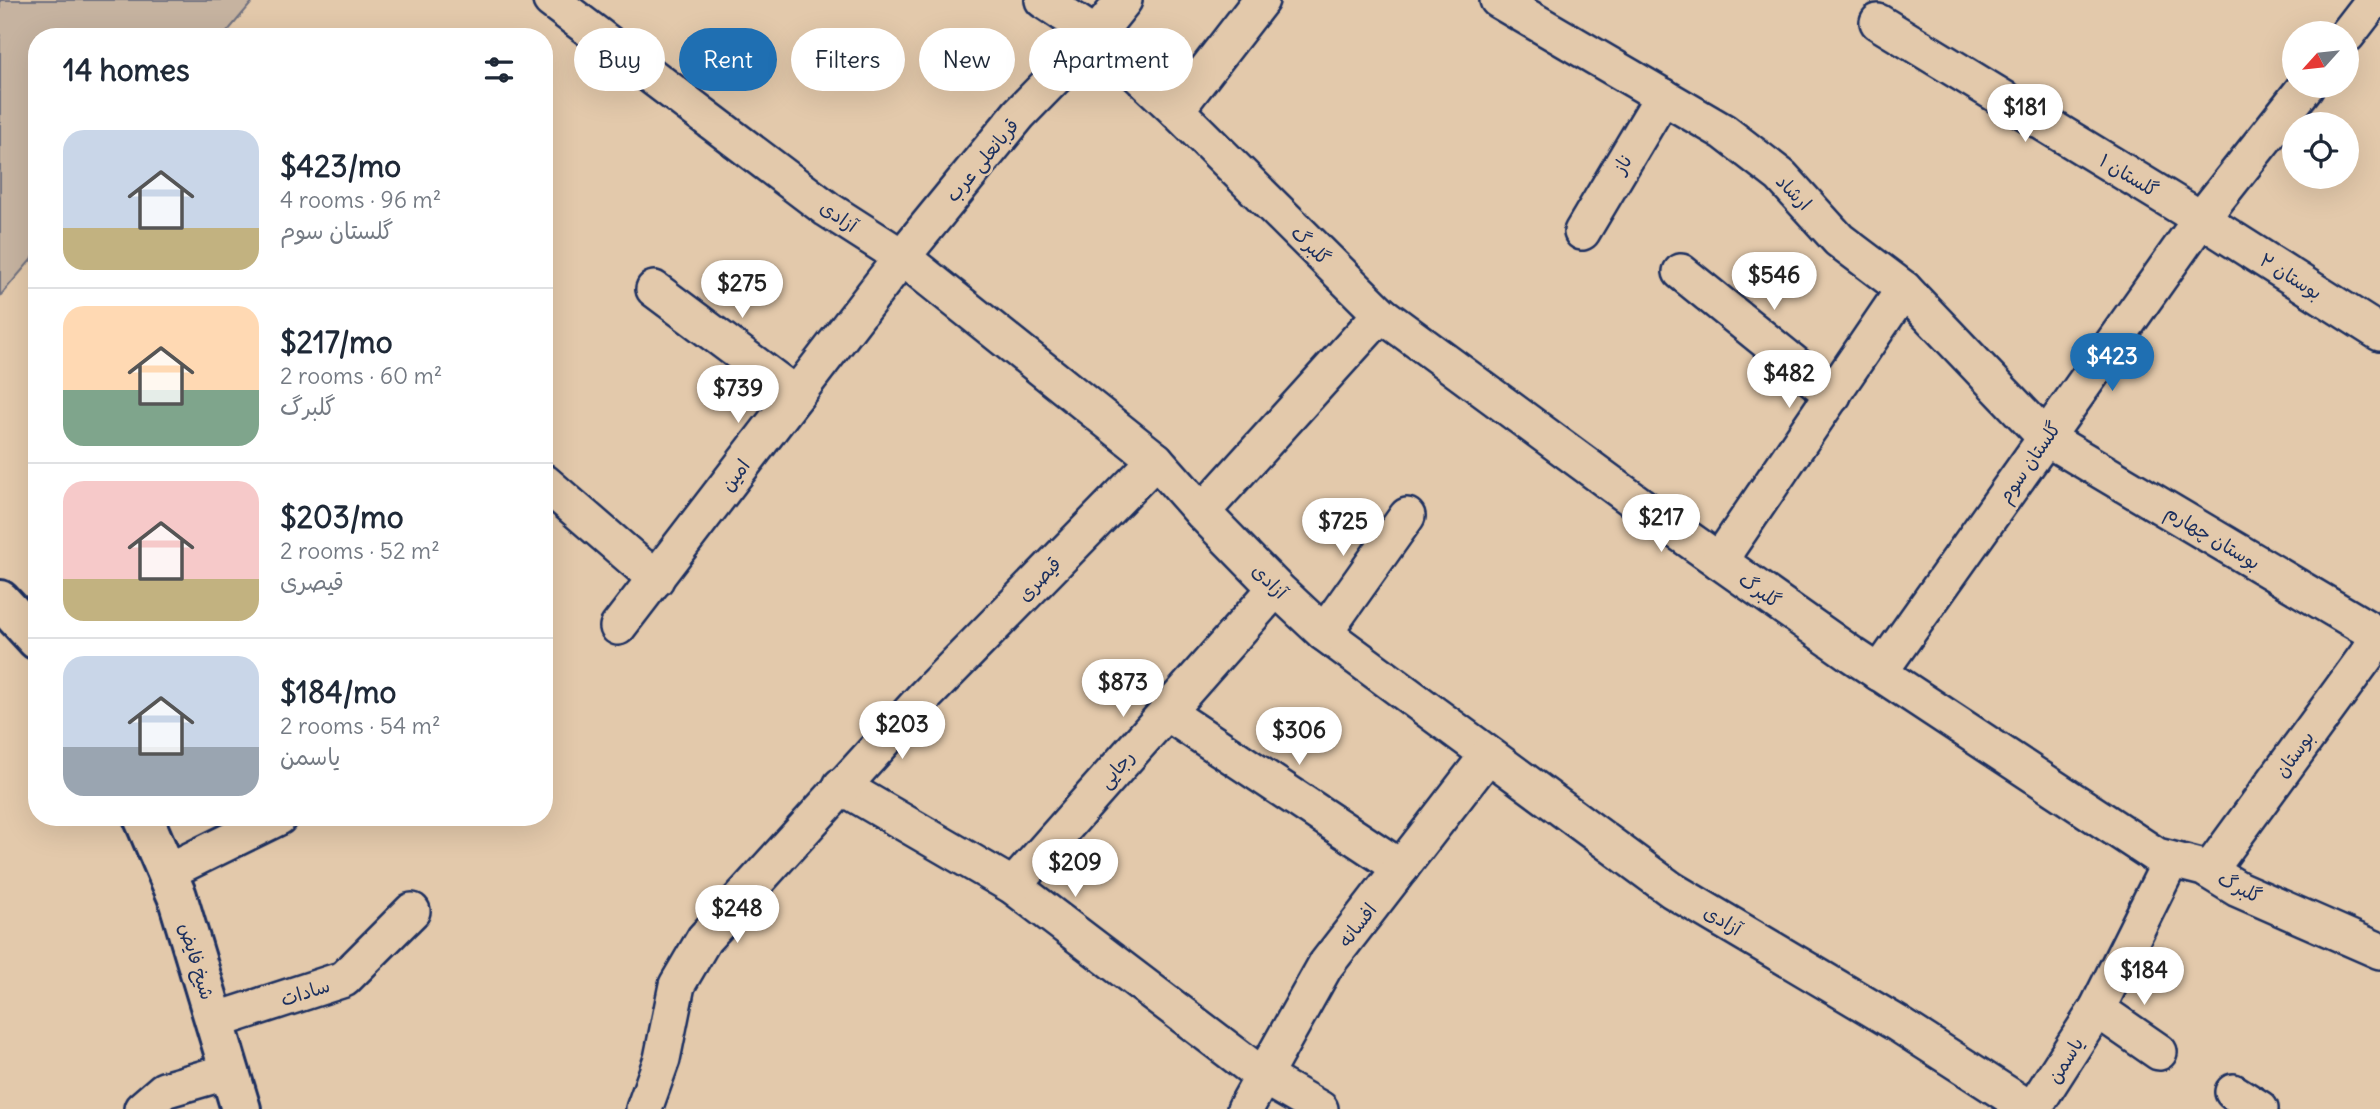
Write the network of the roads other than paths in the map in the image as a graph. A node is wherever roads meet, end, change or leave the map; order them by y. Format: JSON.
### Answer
{"nodes":[{"id":1,"x":551,"y":0,"type":"edge"},
{"id":2,"x":1043,"y":0,"type":"edge"},
{"id":3,"x":1124,"y":0,"type":"edge"},
{"id":4,"x":1261,"y":0,"type":"edge"},
{"id":5,"x":1499,"y":0,"type":"edge"},
{"id":6,"x":2374,"y":0,"type":"edge"},
{"id":7,"x":2358,"y":21,"type":"edge"},
{"id":8,"x":1878,"y":22,"type":"dead end"},
{"id":9,"x":1085,"y":28,"type":"edge"},
{"id":10,"x":1102,"y":28,"type":"edge"},
{"id":11,"x":1041,"y":91,"type":"edge"},
{"id":12,"x":1156,"y":91,"type":"edge"},
{"id":13,"x":1663,"y":96,"type":"junction"},
{"id":14,"x":2297,"y":98,"type":"edge"},
{"id":15,"x":1176,"y":110,"type":"junction"},
{"id":16,"x":2201,"y":219,"type":"junction"},
{"id":17,"x":1582,"y":232,"type":"dead end"},
{"id":18,"x":902,"y":257,"type":"junction"},
{"id":19,"x":1681,"y":272,"type":"dead end"},
{"id":20,"x":654,"y":289,"type":"dead end"},
{"id":21,"x":1904,"y":289,"type":"junction"},
{"id":22,"x":1381,"y":314,"type":"junction"},
{"id":23,"x":2380,"y":333,"type":"edge"},
{"id":24,"x":796,"y":395,"type":"junction"},
{"id":25,"x":1833,"y":395,"type":"junction"},
{"id":26,"x":2046,"y":438,"type":"junction"},
{"id":27,"x":1156,"y":460,"type":"junction"},
{"id":28,"x":553,"y":490,"type":"edge"},
{"id":29,"x":1202,"y":512,"type":"junction"},
{"id":30,"x":1407,"y":516,"type":"dead end"},
{"id":31,"x":1719,"y":561,"type":"junction"},
{"id":32,"x":656,"y":579,"type":"junction"},
{"id":33,"x":1276,"y":588,"type":"junction"},
{"id":34,"x":0,"y":600,"type":"edge"},
{"id":35,"x":28,"y":627,"type":"edge"},
{"id":36,"x":618,"y":627,"type":"dead end"},
{"id":37,"x":1324,"y":633,"type":"junction"},
{"id":38,"x":2380,"y":636,"type":"edge"},
{"id":39,"x":1879,"y":673,"type":"junction"},
{"id":40,"x":1166,"y":712,"type":"junction"},
{"id":41,"x":1488,"y":755,"type":"junction"},
{"id":42,"x":841,"y":786,"type":"junction"},
{"id":43,"x":147,"y":826,"type":"edge"},
{"id":44,"x":261,"y":826,"type":"edge"},
{"id":45,"x":2171,"y":860,"type":"junction"},
{"id":46,"x":1401,"y":868,"type":"junction"},
{"id":47,"x":2209,"y":871,"type":"junction"},
{"id":48,"x":167,"y":872,"type":"junction"},
{"id":49,"x":1013,"y":886,"type":"junction"},
{"id":50,"x":411,"y":911,"type":"dead end"},
{"id":51,"x":2380,"y":951,"type":"edge"},
{"id":52,"x":2097,"y":1009,"type":"junction"},
{"id":53,"x":215,"y":1021,"type":"junction"},
{"id":54,"x":2159,"y":1052,"type":"dead end"},
{"id":55,"x":229,"y":1071,"type":"junction"},
{"id":56,"x":1265,"y":1077,"type":"junction"},
{"id":57,"x":142,"y":1109,"type":"edge"},
{"id":58,"x":241,"y":1109,"type":"edge"},
{"id":59,"x":644,"y":1109,"type":"edge"},
{"id":60,"x":1245,"y":1109,"type":"edge"},
{"id":61,"x":1320,"y":1109,"type":"edge"},
{"id":62,"x":2031,"y":1109,"type":"edge"}],
"edges":[{"from":1,"to":18,"type":"street","name":"آزادی"},
{"from":2,"to":9,"type":"street","name":"گلبرگ"},
{"from":3,"to":10,"type":"street","name":"قربانعلی عرب"},
{"from":4,"to":15,"type":"street"},
{"from":5,"to":13,"type":"street","name":"ارشاد"},
{"from":6,"to":7,"type":"street"},
{"from":8,"to":16,"type":"street","name":"گلستان ۱"},
{"from":11,"to":18,"type":"street","name":"قربانعلی عرب"},
{"from":12,"to":15,"type":"street","name":"گلبرگ"},
{"from":13,"to":17,"type":"street","name":"ناز"},
{"from":13,"to":21,"type":"street","name":"ارشاد"},
{"from":14,"to":16,"type":"street","name":"گلستان سوم"},
{"from":15,"to":22,"type":"street","name":"گلبرگ"},
{"from":16,"to":23,"type":"street","name":"بوستان ۲"},
{"from":16,"to":26,"type":"street","name":"گلستان سوم"},
{"from":18,"to":24,"type":"street","name":"امین"},
{"from":18,"to":27,"type":"street","name":"آزادی"},
{"from":19,"to":25,"type":"street"},
{"from":20,"to":24,"type":"street"},
{"from":21,"to":25,"type":"street"},
{"from":21,"to":26,"type":"street","name":"ارشاد"},
{"from":22,"to":29,"type":"street"},
{"from":22,"to":31,"type":"street","name":"گلبرگ"},
{"from":24,"to":32,"type":"street","name":"امین"},
{"from":25,"to":31,"type":"street"},
{"from":26,"to":38,"type":"street","name":"بوستان چهارم"},
{"from":26,"to":39,"type":"street","name":"گلستان سوم"},
{"from":27,"to":29,"type":"street","name":"آزادی"},
{"from":27,"to":42,"type":"street","name":"قیصری"},
{"from":28,"to":32,"type":"street"},
{"from":29,"to":33,"type":"street","name":"آزادی"},
{"from":30,"to":37,"type":"street"},
{"from":31,"to":39,"type":"street","name":"گلبرگ"},
{"from":32,"to":36,"type":"street","name":"امین"},
{"from":33,"to":37,"type":"street","name":"آزادی"},
{"from":33,"to":40,"type":"street","name":"رجایی"},
{"from":34,"to":35,"type":"street"},
{"from":37,"to":41,"type":"street","name":"آزادی"},
{"from":38,"to":47,"type":"street","name":"بوستان"},
{"from":39,"to":45,"type":"street","name":"گلبرگ"},
{"from":40,"to":46,"type":"street"},
{"from":40,"to":49,"type":"street","name":"رجایی"},
{"from":41,"to":46,"type":"street","name":"افسانه"},
{"from":41,"to":62,"type":"street","name":"آزادی"},
{"from":42,"to":49,"type":"street"},
{"from":42,"to":59,"type":"street","name":"قیصری"},
{"from":43,"to":48,"type":"street","name":"شیخ فایض"},
{"from":44,"to":48,"type":"street"},
{"from":45,"to":47,"type":"street","name":"گلبرگ"},
{"from":45,"to":52,"type":"street","name":"یاسمن"},
{"from":46,"to":56,"type":"street","name":"افسانه"},
{"from":47,"to":51,"type":"street","name":"گلبرگ"},
{"from":48,"to":53,"type":"street","name":"شیخ فایض"},
{"from":49,"to":56,"type":"street"},
{"from":50,"to":53,"type":"street","name":"سادات"},
{"from":52,"to":54,"type":"street"},
{"from":52,"to":62,"type":"street","name":"یاسمن"},
{"from":53,"to":55,"type":"street","name":"شیخ فایض"},
{"from":55,"to":57,"type":"street"},
{"from":55,"to":58,"type":"street","name":"شیخ فایض"},
{"from":56,"to":60,"type":"street","name":"افسانه"},
{"from":56,"to":61,"type":"street"}]}
